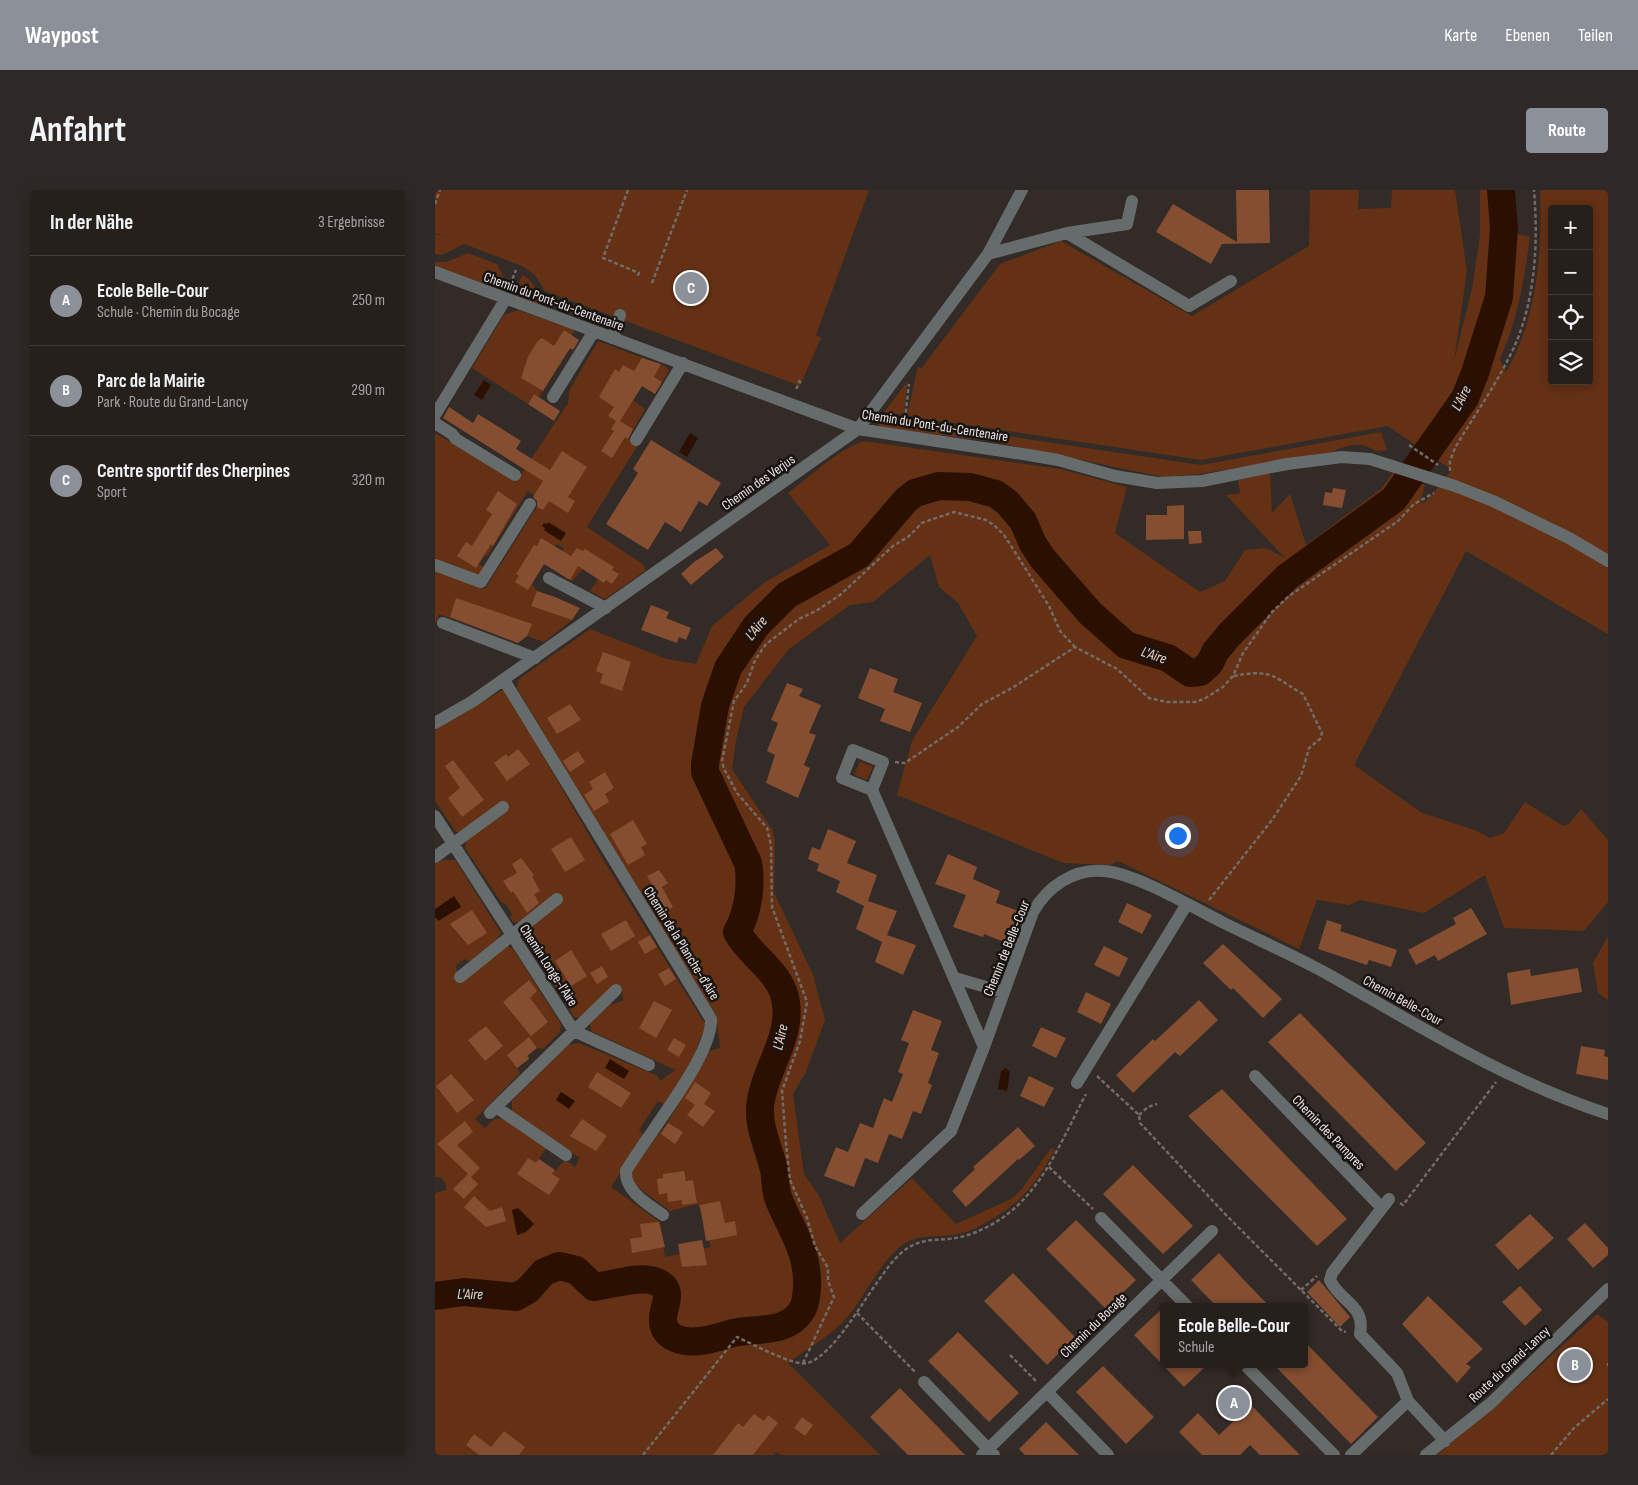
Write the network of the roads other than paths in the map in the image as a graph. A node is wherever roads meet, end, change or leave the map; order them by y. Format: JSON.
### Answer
{"nodes":[{"id":1,"x":1022,"y":190,"type":"edge"},
{"id":2,"x":1132,"y":201,"type":"dead end"},
{"id":3,"x":1067,"y":233,"type":"junction"},
{"id":4,"x":988,"y":254,"type":"junction"},
{"id":5,"x":435,"y":272,"type":"edge"},
{"id":6,"x":1231,"y":281,"type":"dead end"},
{"id":7,"x":505,"y":300,"type":"junction"},
{"id":8,"x":620,"y":315,"type":"dead end"},
{"id":9,"x":594,"y":331,"type":"junction"},
{"id":10,"x":612,"y":338,"type":"junction"},
{"id":11,"x":683,"y":364,"type":"junction"},
{"id":12,"x":553,"y":397,"type":"dead end"},
{"id":13,"x":435,"y":415,"type":"edge"},
{"id":14,"x":435,"y":423,"type":"edge"},
{"id":15,"x":858,"y":429,"type":"junction"},
{"id":16,"x":636,"y":440,"type":"dead end"},
{"id":17,"x":515,"y":475,"type":"dead end"},
{"id":18,"x":530,"y":504,"type":"dead end"},
{"id":19,"x":1608,"y":561,"type":"edge"},
{"id":20,"x":435,"y":564,"type":"edge"},
{"id":21,"x":549,"y":578,"type":"dead end"},
{"id":22,"x":606,"y":608,"type":"junction"},
{"id":23,"x":443,"y":623,"type":"dead end"},
{"id":24,"x":535,"y":658,"type":"junction"},
{"id":25,"x":504,"y":680,"type":"junction"},
{"id":26,"x":435,"y":723,"type":"edge"},
{"id":27,"x":872,"y":790,"type":"junction"},
{"id":28,"x":503,"y":807,"type":"dead end"},
{"id":29,"x":435,"y":816,"type":"edge"},
{"id":30,"x":453,"y":844,"type":"junction"},
{"id":31,"x":435,"y":857,"type":"edge"},
{"id":32,"x":557,"y":899,"type":"dead end"},
{"id":33,"x":1187,"y":904,"type":"junction"},
{"id":34,"x":512,"y":936,"type":"junction"},
{"id":35,"x":460,"y":977,"type":"dead end"},
{"id":36,"x":955,"y":978,"type":"junction"},
{"id":37,"x":616,"y":990,"type":"dead end"},
{"id":38,"x":1003,"y":992,"type":"junction"},
{"id":39,"x":574,"y":1031,"type":"junction"},
{"id":40,"x":984,"y":1048,"type":"junction"},
{"id":41,"x":649,"y":1065,"type":"dead end"},
{"id":42,"x":1255,"y":1076,"type":"dead end"},
{"id":43,"x":1077,"y":1083,"type":"dead end"},
{"id":44,"x":1608,"y":1114,"type":"edge"},
{"id":45,"x":567,"y":1156,"type":"dead end"},
{"id":46,"x":861,"y":1214,"type":"dead end"},
{"id":47,"x":663,"y":1216,"type":"dead end"},
{"id":48,"x":1101,"y":1218,"type":"road end"},
{"id":49,"x":1211,"y":1231,"type":"dead end"},
{"id":50,"x":1161,"y":1280,"type":"junction"},
{"id":51,"x":1608,"y":1289,"type":"edge"},
{"id":52,"x":1184,"y":1303,"type":"edge"},
{"id":53,"x":1248,"y":1368,"type":"edge"},
{"id":54,"x":924,"y":1382,"type":"road end"},
{"id":55,"x":1047,"y":1392,"type":"junction"},
{"id":56,"x":1408,"y":1401,"type":"junction"},
{"id":57,"x":1445,"y":1441,"type":"junction"},
{"id":58,"x":988,"y":1453,"type":"edge"},
{"id":59,"x":1108,"y":1455,"type":"edge"},
{"id":60,"x":1334,"y":1455,"type":"edge"},
{"id":61,"x":1351,"y":1455,"type":"edge"},
{"id":62,"x":1426,"y":1455,"type":"edge"}],
"edges":[{"from":1,"to":4,"type":"street","name":"Chemin des Verjus"},
{"from":2,"to":3,"type":"street"},
{"from":3,"to":4,"type":"street"},
{"from":3,"to":6,"type":"street"},
{"from":4,"to":15,"type":"street","name":"Chemin des Verjus"},
{"from":5,"to":7,"type":"street","name":"Chemin du Pont-du-Centenaire"},
{"from":7,"to":9,"type":"street","name":"Chemin du Pont-du-Centenaire"},
{"from":7,"to":13,"type":"street"},
{"from":8,"to":10,"type":"street"},
{"from":9,"to":10,"type":"street","name":"Chemin du Pont-du-Centenaire"},
{"from":9,"to":12,"type":"street"},
{"from":10,"to":11,"type":"street","name":"Chemin du Pont-du-Centenaire"},
{"from":11,"to":15,"type":"street","name":"Chemin du Pont-du-Centenaire"},
{"from":11,"to":16,"type":"street"},
{"from":14,"to":17,"type":"street"},
{"from":15,"to":19,"type":"street","name":"Chemin du Pont-du-Centenaire"},
{"from":15,"to":22,"type":"street","name":"Chemin des Verjus"},
{"from":18,"to":20,"type":"street"},
{"from":21,"to":22,"type":"street"},
{"from":22,"to":24,"type":"street","name":"Chemin des Verjus"},
{"from":23,"to":24,"type":"street"},
{"from":24,"to":25,"type":"street","name":"Chemin des Verjus"},
{"from":25,"to":26,"type":"street","name":"Chemin des Verjus"},
{"from":25,"to":47,"type":"street","name":"Chemin de la Planche-d'Aire"},
{"from":27,"to":27,"type":"street"},
{"from":27,"to":36,"type":"street","name":"Chemin de Belle-Cour"},
{"from":28,"to":30,"type":"street"},
{"from":29,"to":30,"type":"street","name":"Chemin Longe-l'Aire"},
{"from":30,"to":31,"type":"street"},
{"from":30,"to":34,"type":"street","name":"Chemin Longe-l'Aire"},
{"from":32,"to":34,"type":"street"},
{"from":33,"to":38,"type":"street","name":"Chemin de Belle-Cour"},
{"from":33,"to":43,"type":"street"},
{"from":33,"to":44,"type":"street","name":"Chemin Belle-Cour"},
{"from":34,"to":35,"type":"street"},
{"from":34,"to":39,"type":"street","name":"Chemin Longe-l'Aire"},
{"from":36,"to":38,"type":"street"},
{"from":36,"to":40,"type":"street","name":"Chemin de Belle-Cour"},
{"from":37,"to":39,"type":"street"},
{"from":38,"to":40,"type":"street","name":"Chemin de Belle-Cour"},
{"from":39,"to":41,"type":"street"},
{"from":39,"to":45,"type":"street"},
{"from":40,"to":46,"type":"street","name":"Chemin de Belle-Cour"},
{"from":42,"to":56,"type":"street","name":"Chemin des Pampres"},
{"from":48,"to":50,"type":"street"},
{"from":49,"to":50,"type":"street","name":"Chemin du Bocage"},
{"from":50,"to":52,"type":"street"},
{"from":50,"to":55,"type":"street","name":"Chemin du Bocage"},
{"from":51,"to":57,"type":"street","name":"Route du Grand-Lancy"},
{"from":53,"to":60,"type":"street"},
{"from":54,"to":58,"type":"street","name":"Chemin du Bocage"},
{"from":55,"to":58,"type":"street","name":"Chemin du Bocage"},
{"from":55,"to":59,"type":"street"},
{"from":56,"to":57,"type":"street"},
{"from":56,"to":61,"type":"street"},
{"from":57,"to":62,"type":"street","name":"Route du Grand-Lancy"}]}
